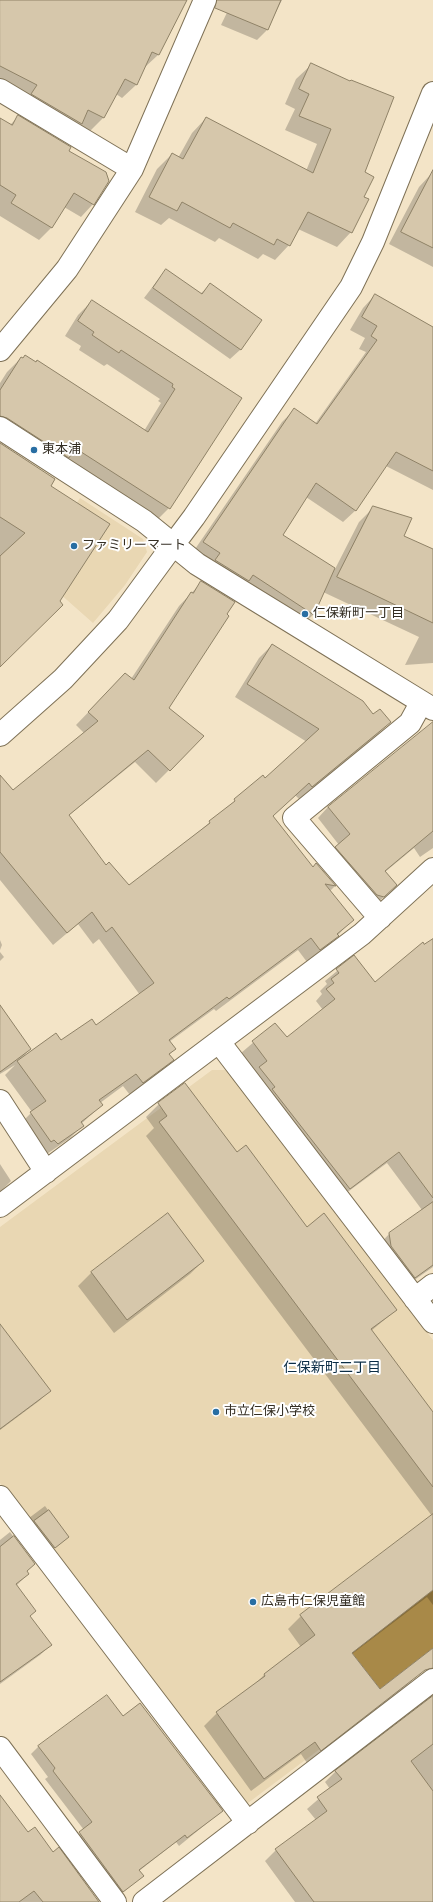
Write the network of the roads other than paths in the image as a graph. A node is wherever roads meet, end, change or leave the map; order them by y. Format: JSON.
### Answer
{"nodes":[{"id":1,"x":205,"y":0,"type":"edge"},
{"id":2,"x":0,"y":90,"type":"edge"},
{"id":3,"x":433,"y":93,"type":"edge"},
{"id":4,"x":132,"y":169,"type":"junction"},
{"id":5,"x":0,"y":350,"type":"edge"},
{"id":6,"x":0,"y":428,"type":"edge"},
{"id":7,"x":173,"y":545,"type":"junction"},
{"id":8,"x":427,"y":706,"type":"edge"},
{"id":9,"x":0,"y":734,"type":"edge"},
{"id":10,"x":433,"y":869,"type":"edge"},
{"id":11,"x":380,"y":918,"type":"junction"},
{"id":12,"x":219,"y":1042,"type":"junction"},
{"id":13,"x":0,"y":1102,"type":"edge"},
{"id":14,"x":46,"y":1172,"type":"junction"},
{"id":15,"x":0,"y":1206,"type":"edge"},
{"id":16,"x":433,"y":1285,"type":"edge"},
{"id":17,"x":415,"y":1298,"type":"junction"},
{"id":18,"x":433,"y":1322,"type":"edge"},
{"id":19,"x":0,"y":1497,"type":"edge"},
{"id":20,"x":433,"y":1680,"type":"edge"},
{"id":21,"x":0,"y":1748,"type":"edge"},
{"id":22,"x":248,"y":1822,"type":"junction"},
{"id":23,"x":115,"y":1902,"type":"edge"},
{"id":24,"x":144,"y":1902,"type":"edge"}],
"edges":[{"from":1,"to":4,"type":"street"},
{"from":2,"to":4,"type":"street"},
{"from":3,"to":7,"type":"street"},
{"from":4,"to":5,"type":"street"},
{"from":6,"to":7,"type":"street"},
{"from":7,"to":8,"type":"street"},
{"from":7,"to":9,"type":"street"},
{"from":8,"to":11,"type":"street"},
{"from":10,"to":11,"type":"street"},
{"from":11,"to":12,"type":"street"},
{"from":12,"to":14,"type":"street"},
{"from":12,"to":17,"type":"street"},
{"from":13,"to":14,"type":"street"},
{"from":14,"to":15,"type":"street"},
{"from":16,"to":17,"type":"street"},
{"from":17,"to":18,"type":"street"},
{"from":19,"to":22,"type":"street"},
{"from":20,"to":22,"type":"street"},
{"from":21,"to":23,"type":"street"},
{"from":22,"to":24,"type":"street"}]}
